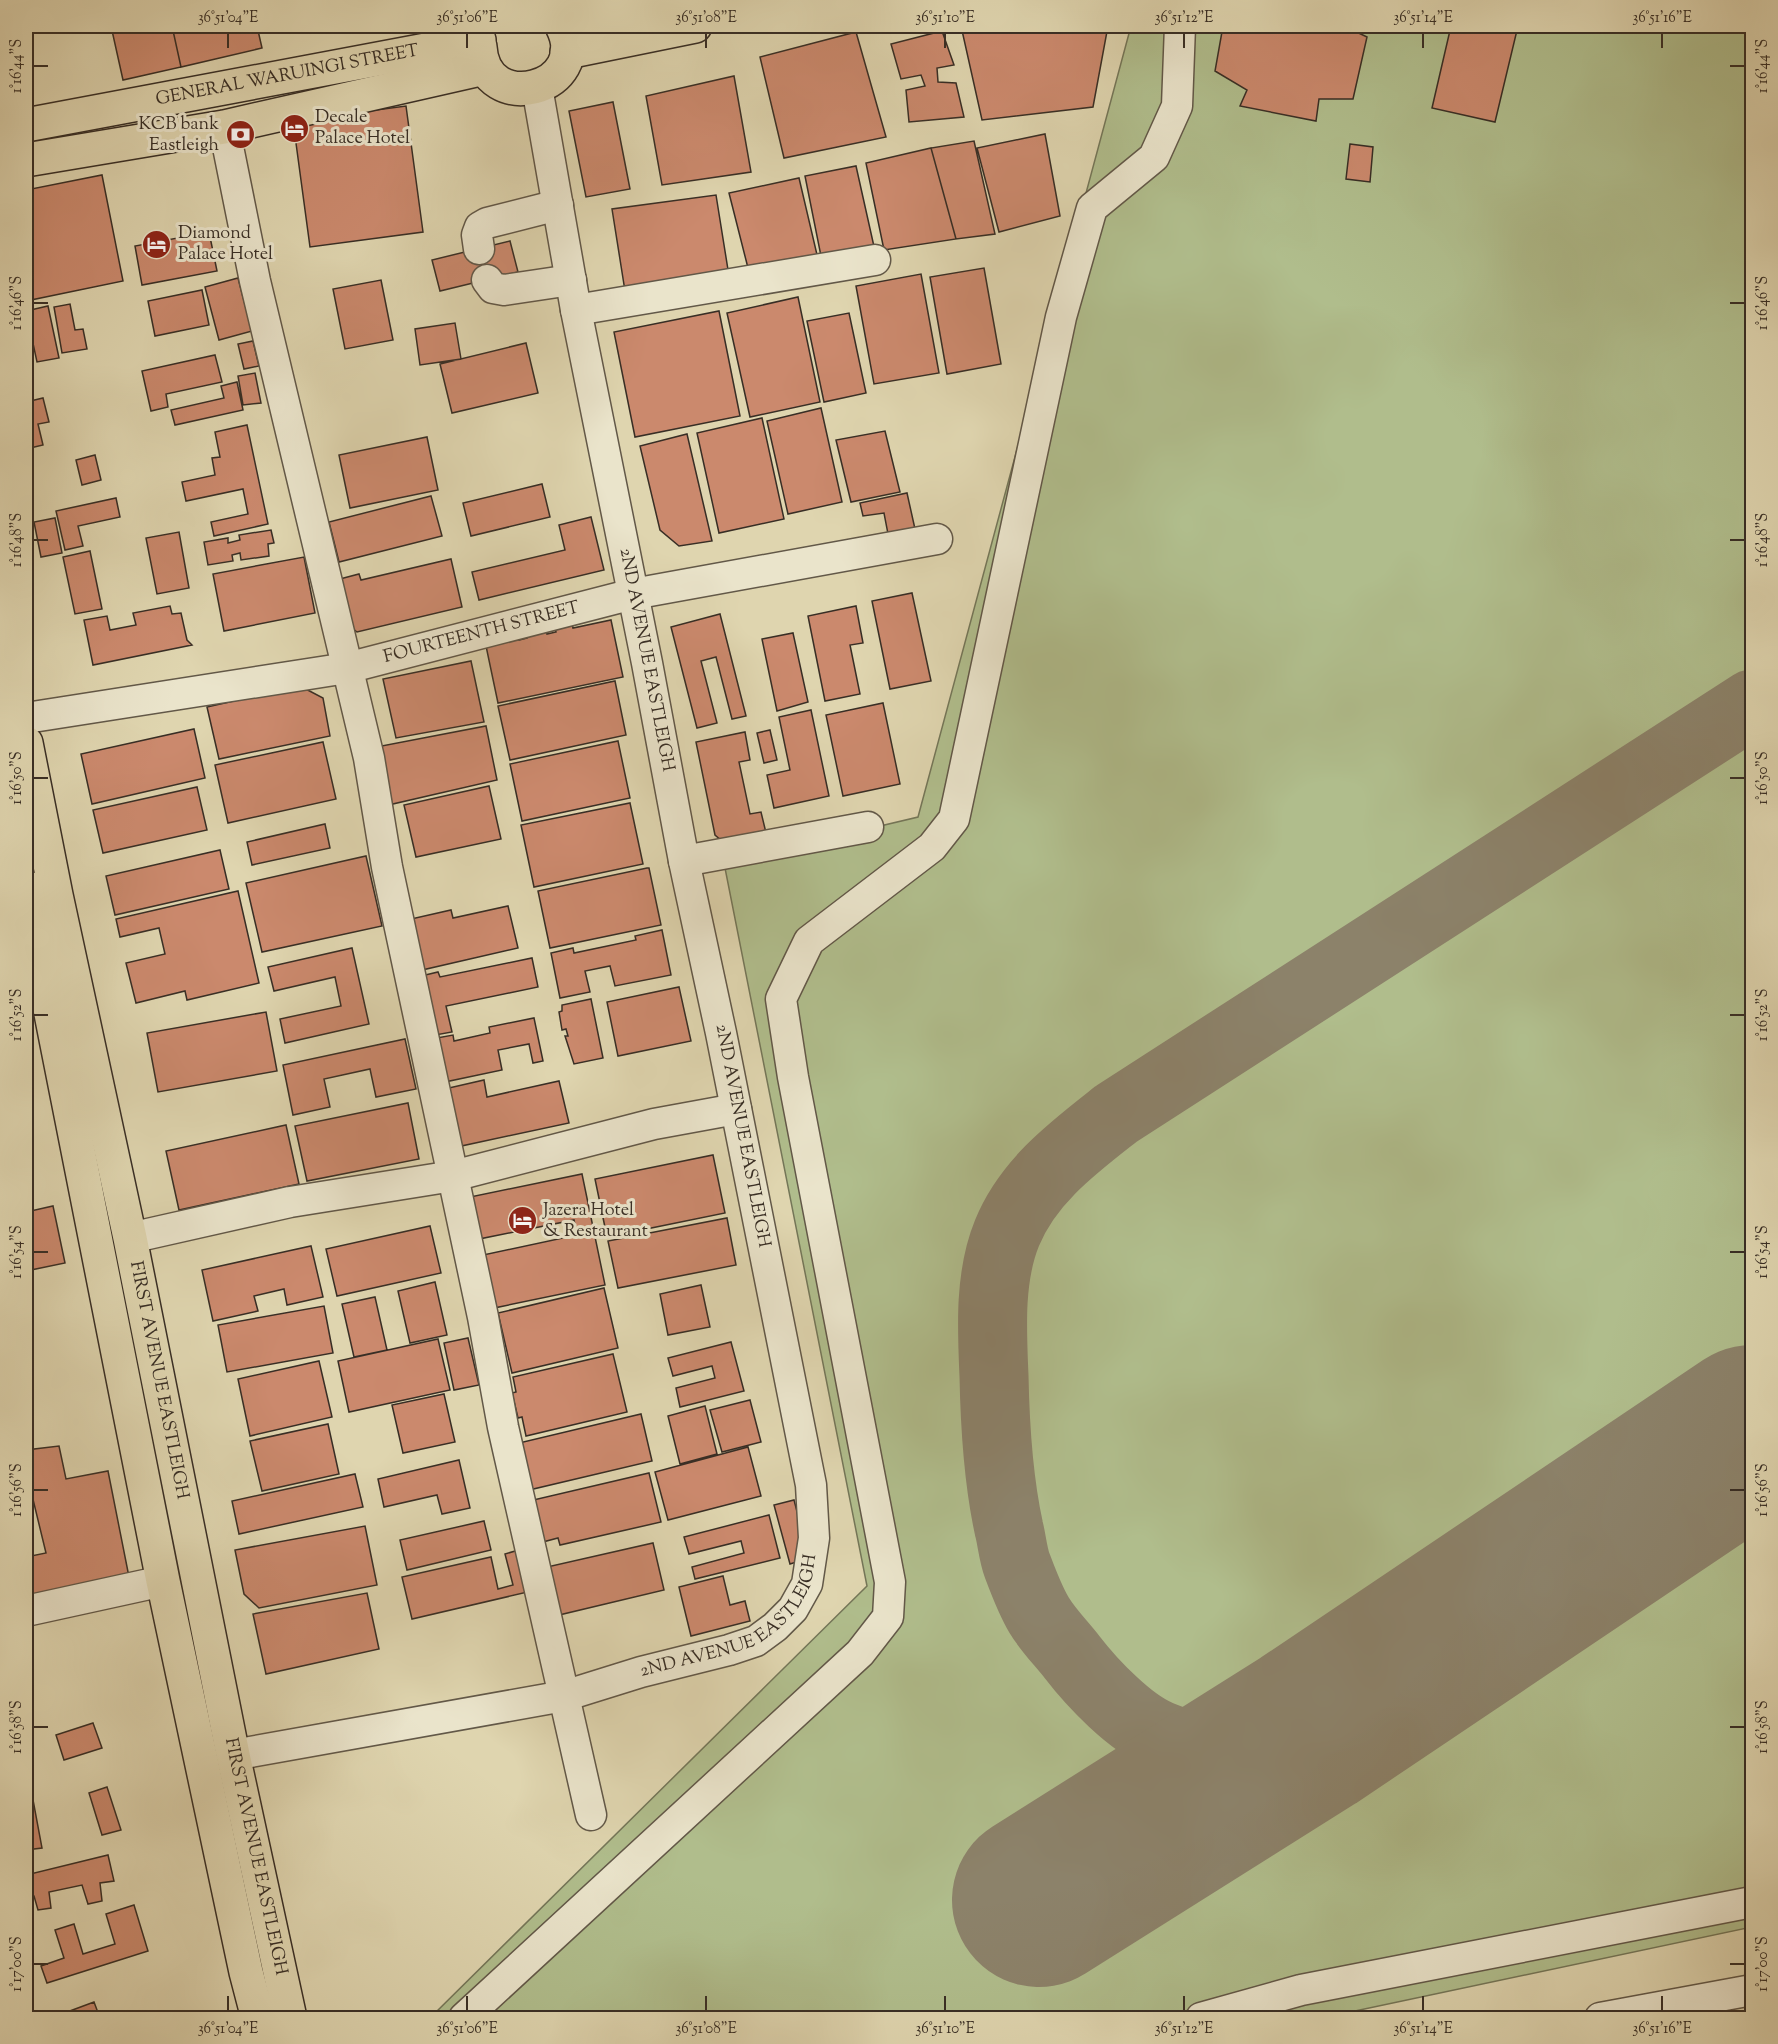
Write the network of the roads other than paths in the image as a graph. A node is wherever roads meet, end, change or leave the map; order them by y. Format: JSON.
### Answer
{"nodes":[{"id":1,"x":695,"y":26,"type":"edge"},
{"id":2,"x":1180,"y":26,"type":"edge"},
{"id":3,"x":564,"y":39,"type":"edge"},
{"id":4,"x":483,"y":45,"type":"edge"},
{"id":5,"x":537,"y":87,"type":"junction"},
{"id":6,"x":26,"y":125,"type":"edge"},
{"id":7,"x":224,"y":127,"type":"junction"},
{"id":8,"x":26,"y":160,"type":"edge"},
{"id":9,"x":558,"y":205,"type":"junction"},
{"id":10,"x":479,"y":249,"type":"dead end"},
{"id":11,"x":875,"y":260,"type":"dead end"},
{"id":12,"x":487,"y":280,"type":"dead end"},
{"id":13,"x":571,"y":280,"type":"junction"},
{"id":14,"x":576,"y":310,"type":"junction"},
{"id":15,"x":937,"y":539,"type":"dead end"},
{"id":16,"x":633,"y":594,"type":"junction"},
{"id":17,"x":347,"y":668,"type":"junction"},
{"id":18,"x":26,"y":718,"type":"edge"},
{"id":19,"x":26,"y":743,"type":"edge"},
{"id":20,"x":868,"y":828,"type":"dead end"},
{"id":21,"x":684,"y":861,"type":"junction"},
{"id":22,"x":26,"y":887,"type":"edge"},
{"id":23,"x":736,"y":1109,"type":"junction"},
{"id":24,"x":453,"y":1176,"type":"junction"},
{"id":25,"x":130,"y":1238,"type":"junction"},
{"id":26,"x":164,"y":1581,"type":"junction"},
{"id":27,"x":26,"y":1611,"type":"edge"},
{"id":28,"x":564,"y":1696,"type":"junction"},
{"id":29,"x":233,"y":1755,"type":"junction"},
{"id":30,"x":591,"y":1815,"type":"dead end"},
{"id":31,"x":1752,"y":1902,"type":"edge"},
{"id":32,"x":1752,"y":1990,"type":"edge"},
{"id":33,"x":258,"y":2019,"type":"edge"},
{"id":34,"x":290,"y":2019,"type":"edge"},
{"id":35,"x":464,"y":2019,"type":"edge"},
{"id":36,"x":1201,"y":2019,"type":"edge"},
{"id":37,"x":1600,"y":2019,"type":"edge"}],
"edges":[{"from":1,"to":3,"type":"main road"},
{"from":2,"to":35,"type":"street"},
{"from":3,"to":5,"type":"main road"},
{"from":4,"to":5,"type":"main road"},
{"from":4,"to":6,"type":"main road","name":"GENERAL WARUINGI STREET"},
{"from":4,"to":7,"type":"main road","name":"GENERAL WARUINGI STREET"},
{"from":5,"to":9,"type":"street","name":"2ND AVENUE EASTLEIGH"},
{"from":7,"to":8,"type":"main road","name":"GENERAL WARUINGI STREET"},
{"from":7,"to":17,"type":"street"},
{"from":9,"to":10,"type":"street"},
{"from":9,"to":13,"type":"street","name":"2ND AVENUE EASTLEIGH"},
{"from":11,"to":14,"type":"street"},
{"from":12,"to":13,"type":"street"},
{"from":13,"to":14,"type":"street","name":"2ND AVENUE EASTLEIGH"},
{"from":14,"to":16,"type":"street","name":"2ND AVENUE EASTLEIGH"},
{"from":15,"to":16,"type":"street","name":"FOURTEENTH STREET"},
{"from":16,"to":17,"type":"street","name":"FOURTEENTH STREET"},
{"from":16,"to":21,"type":"street","name":"2ND AVENUE EASTLEIGH"},
{"from":17,"to":18,"type":"street","name":"FOURTEENTH STREET"},
{"from":17,"to":24,"type":"street"},
{"from":19,"to":25,"type":"main road","name":"FIRST AVENUE EASTLEIGH"},
{"from":20,"to":21,"type":"street"},
{"from":21,"to":23,"type":"street","name":"2ND AVENUE EASTLEIGH"},
{"from":22,"to":26,"type":"main road","name":"FIRST AVENUE EASTLEIGH"},
{"from":23,"to":24,"type":"street"},
{"from":23,"to":28,"type":"street","name":"2ND AVENUE EASTLEIGH"},
{"from":24,"to":25,"type":"street"},
{"from":24,"to":28,"type":"street"},
{"from":25,"to":29,"type":"main road","name":"FIRST AVENUE EASTLEIGH"},
{"from":26,"to":27,"type":"street"},
{"from":26,"to":33,"type":"main road","name":"FIRST AVENUE EASTLEIGH"},
{"from":28,"to":29,"type":"street","name":"2ND AVENUE EASTLEIGH"},
{"from":28,"to":30,"type":"street"},
{"from":29,"to":34,"type":"main road","name":"FIRST AVENUE EASTLEIGH"},
{"from":31,"to":36,"type":"street"},
{"from":32,"to":37,"type":"street"}]}
